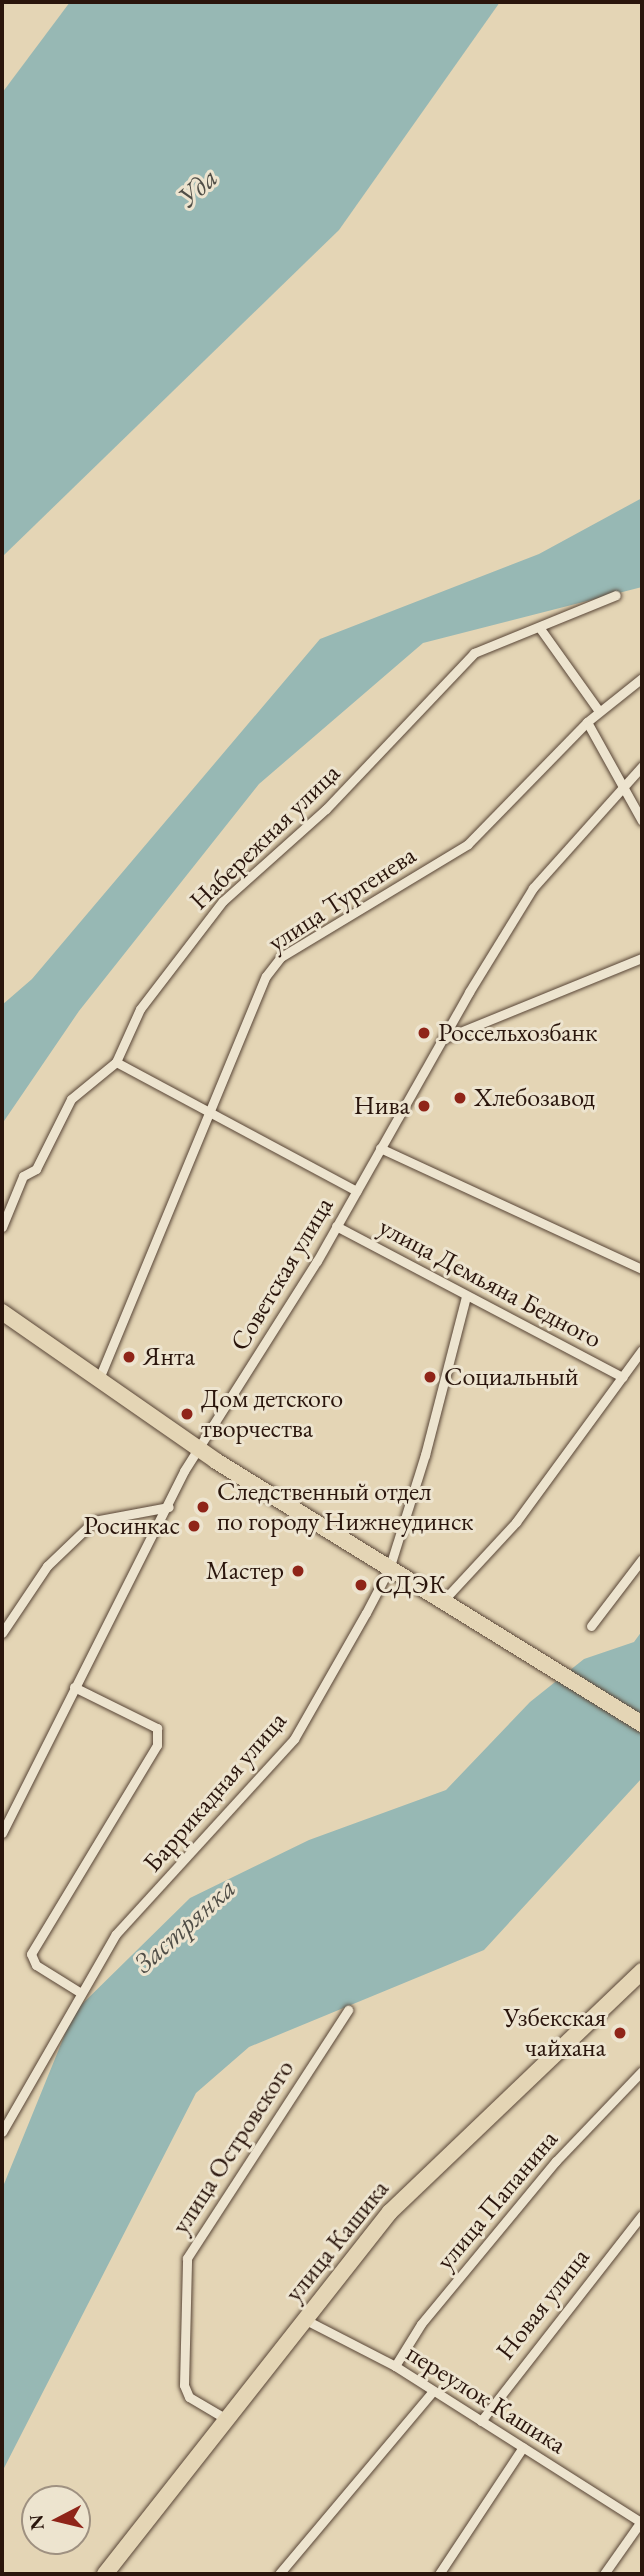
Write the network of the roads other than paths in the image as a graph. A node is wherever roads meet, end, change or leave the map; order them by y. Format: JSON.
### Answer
{"nodes":[{"id":1,"x":617,"y":595,"type":"dead end"},
{"id":2,"x":539,"y":627,"type":"junction"},
{"id":3,"x":642,"y":678,"type":"edge"},
{"id":4,"x":599,"y":711,"type":"junction"},
{"id":5,"x":587,"y":722,"type":"junction"},
{"id":6,"x":642,"y":766,"type":"edge"},
{"id":7,"x":622,"y":787,"type":"junction"},
{"id":8,"x":642,"y":821,"type":"edge"},
{"id":9,"x":642,"y":958,"type":"edge"},
{"id":10,"x":448,"y":1037,"type":"junction"},
{"id":11,"x":116,"y":1062,"type":"junction"},
{"id":12,"x":212,"y":1110,"type":"junction"},
{"id":13,"x":380,"y":1148,"type":"junction"},
{"id":14,"x":357,"y":1191,"type":"junction"},
{"id":15,"x":336,"y":1226,"type":"junction"},
{"id":16,"x":2,"y":1227,"type":"edge"},
{"id":17,"x":642,"y":1269,"type":"edge"},
{"id":18,"x":466,"y":1296,"type":"junction"},
{"id":19,"x":2,"y":1312,"type":"edge"},
{"id":20,"x":642,"y":1350,"type":"edge"},
{"id":21,"x":624,"y":1377,"type":"junction"},
{"id":22,"x":98,"y":1382,"type":"junction"},
{"id":23,"x":198,"y":1449,"type":"junction"},
{"id":24,"x":169,"y":1507,"type":"junction"},
{"id":25,"x":642,"y":1559,"type":"edge"},
{"id":26,"x":389,"y":1569,"type":"junction"},
{"id":27,"x":442,"y":1602,"type":"junction"},
{"id":28,"x":591,"y":1626,"type":"dead end"},
{"id":29,"x":2,"y":1633,"type":"edge"},
{"id":30,"x":74,"y":1687,"type":"junction"},
{"id":31,"x":642,"y":1724,"type":"edge"},
{"id":32,"x":2,"y":1833,"type":"edge"},
{"id":33,"x":642,"y":1971,"type":"edge"},
{"id":34,"x":81,"y":1993,"type":"junction"},
{"id":35,"x":348,"y":2010,"type":"dead end"},
{"id":36,"x":642,"y":2071,"type":"edge"},
{"id":37,"x":2,"y":2132,"type":"edge"},
{"id":38,"x":642,"y":2215,"type":"edge"},
{"id":39,"x":304,"y":2319,"type":"junction"},
{"id":40,"x":395,"y":2366,"type":"junction"},
{"id":41,"x":433,"y":2391,"type":"junction"},
{"id":42,"x":228,"y":2420,"type":"junction"},
{"id":43,"x":481,"y":2421,"type":"junction"},
{"id":44,"x":523,"y":2447,"type":"junction"},
{"id":45,"x":641,"y":2521,"type":"edge"},
{"id":46,"x":282,"y":2573,"type":"edge"},
{"id":47,"x":105,"y":2574,"type":"edge"},
{"id":48,"x":439,"y":2574,"type":"edge"},
{"id":49,"x":604,"y":2574,"type":"edge"}],
"edges":[{"from":1,"to":2,"type":"street","name":"Набережная улица"},
{"from":2,"to":4,"type":"street"},
{"from":2,"to":11,"type":"street","name":"Набережная улица"},
{"from":3,"to":4,"type":"street","name":"улица Тургенева"},
{"from":4,"to":5,"type":"street","name":"улица Тургенева"},
{"from":5,"to":7,"type":"street"},
{"from":5,"to":12,"type":"street","name":"улица Тургенева"},
{"from":6,"to":7,"type":"street","name":"Советская улица"},
{"from":7,"to":8,"type":"street"},
{"from":7,"to":10,"type":"street","name":"Советская улица"},
{"from":9,"to":10,"type":"street"},
{"from":10,"to":13,"type":"street","name":"Советская улица"},
{"from":11,"to":12,"type":"street"},
{"from":11,"to":16,"type":"street","name":"Набережная улица"},
{"from":12,"to":14,"type":"street"},
{"from":12,"to":22,"type":"street","name":"улица Тургенева"},
{"from":13,"to":14,"type":"street","name":"Советская улица"},
{"from":13,"to":17,"type":"street"},
{"from":14,"to":15,"type":"street","name":"Советская улица"},
{"from":15,"to":18,"type":"street","name":"улица Демьяна Бедного"},
{"from":15,"to":23,"type":"street","name":"Советская улица"},
{"from":18,"to":21,"type":"street","name":"улица Демьяна Бедного"},
{"from":18,"to":26,"type":"street","name":"Баррикадная улица"},
{"from":19,"to":22,"type":"highway"},
{"from":20,"to":21,"type":"street"},
{"from":21,"to":27,"type":"street"},
{"from":22,"to":23,"type":"highway"},
{"from":23,"to":24,"type":"street","name":"Советская улица"},
{"from":23,"to":26,"type":"highway"},
{"from":24,"to":29,"type":"street"},
{"from":24,"to":30,"type":"street","name":"Советская улица"},
{"from":25,"to":28,"type":"street"},
{"from":26,"to":27,"type":"highway"},
{"from":26,"to":34,"type":"street","name":"Баррикадная улица"},
{"from":27,"to":31,"type":"highway"},
{"from":30,"to":32,"type":"street","name":"Советская улица"},
{"from":30,"to":34,"type":"street"},
{"from":33,"to":39,"type":"highway","name":"улица Кашика"},
{"from":34,"to":37,"type":"street","name":"Баррикадная улица"},
{"from":35,"to":42,"type":"street","name":"улица Островского"},
{"from":36,"to":40,"type":"street","name":"улица Папанина"},
{"from":38,"to":43,"type":"street","name":"Новая улица"},
{"from":39,"to":40,"type":"street","name":"переулок Кашика"},
{"from":39,"to":42,"type":"highway","name":"улица Кашика"},
{"from":40,"to":41,"type":"street","name":"переулок Кашика"},
{"from":41,"to":43,"type":"street","name":"переулок Кашика"},
{"from":41,"to":46,"type":"street"},
{"from":42,"to":47,"type":"highway","name":"улица Кашика"},
{"from":43,"to":44,"type":"street","name":"переулок Кашика"},
{"from":44,"to":45,"type":"street","name":"переулок Кашика"},
{"from":44,"to":48,"type":"street"},
{"from":45,"to":49,"type":"street"}]}
